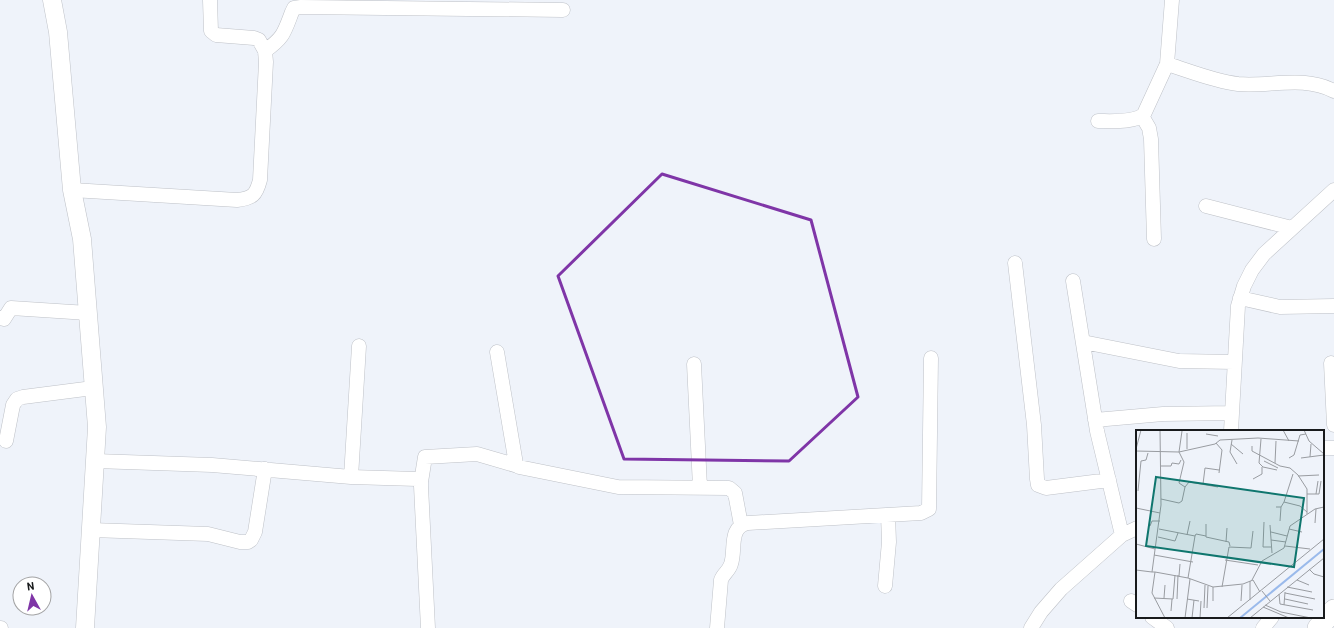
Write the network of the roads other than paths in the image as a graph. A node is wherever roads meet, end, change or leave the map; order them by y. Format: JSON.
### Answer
{"nodes":[{"id":1,"x":52,"y":0,"type":"edge"},
{"id":2,"x":210,"y":0,"type":"edge"},
{"id":3,"x":1172,"y":0,"type":"edge"},
{"id":4,"x":424,"y":4,"type":"edge"},
{"id":5,"x":563,"y":10,"type":"dead end"},
{"id":6,"x":265,"y":51,"type":"junction"},
{"id":7,"x":1167,"y":64,"type":"junction"},
{"id":8,"x":1334,"y":91,"type":"edge"},
{"id":9,"x":1142,"y":116,"type":"junction"},
{"id":10,"x":1098,"y":121,"type":"dead end"},
{"id":11,"x":72,"y":190,"type":"junction"},
{"id":12,"x":1334,"y":190,"type":"edge"},
{"id":13,"x":1206,"y":206,"type":"dead end"},
{"id":14,"x":1292,"y":228,"type":"junction"},
{"id":15,"x":1154,"y":239,"type":"dead end"},
{"id":16,"x":1015,"y":263,"type":"dead end"},
{"id":17,"x":1074,"y":281,"type":"dead end"},
{"id":18,"x":1240,"y":298,"type":"junction"},
{"id":19,"x":1334,"y":306,"type":"edge"},
{"id":20,"x":88,"y":313,"type":"junction"},
{"id":21,"x":0,"y":318,"type":"edge"},
{"id":22,"x":1083,"y":342,"type":"junction"},
{"id":23,"x":359,"y":346,"type":"dead end"},
{"id":24,"x":497,"y":352,"type":"dead end"},
{"id":25,"x":931,"y":358,"type":"dead end"},
{"id":26,"x":1234,"y":362,"type":"junction"},
{"id":27,"x":1331,"y":363,"type":"dead end"},
{"id":28,"x":694,"y":364,"type":"dead end"},
{"id":29,"x":93,"y":388,"type":"junction"},
{"id":30,"x":1232,"y":412,"type":"junction"},
{"id":31,"x":1095,"y":420,"type":"junction"},
{"id":32,"x":1334,"y":425,"type":"edge"},
{"id":33,"x":1231,"y":430,"type":"edge"},
{"id":34,"x":6,"y":441,"type":"dead end"},
{"id":35,"x":94,"y":461,"type":"junction"},
{"id":36,"x":518,"y":466,"type":"junction"},
{"id":37,"x":265,"y":470,"type":"junction"},
{"id":38,"x":351,"y":477,"type":"junction"},
{"id":39,"x":1109,"y":480,"type":"junction"},
{"id":40,"x":421,"y":482,"type":"junction"},
{"id":41,"x":700,"y":487,"type":"junction"},
{"id":42,"x":888,"y":515,"type":"junction"},
{"id":43,"x":741,"y":525,"type":"junction"},
{"id":44,"x":1136,"y":528,"type":"edge"},
{"id":45,"x":91,"y":530,"type":"junction"},
{"id":46,"x":1122,"y":534,"type":"junction"},
{"id":47,"x":885,"y":586,"type":"dead end"},
{"id":48,"x":1334,"y":610,"type":"edge"},
{"id":49,"x":1153,"y":618,"type":"edge"},
{"id":50,"x":1271,"y":618,"type":"edge"},
{"id":51,"x":85,"y":628,"type":"edge"},
{"id":52,"x":428,"y":628,"type":"edge"},
{"id":53,"x":717,"y":628,"type":"edge"},
{"id":54,"x":1031,"y":628,"type":"edge"},
{"id":55,"x":1167,"y":628,"type":"edge"},
{"id":56,"x":1264,"y":628,"type":"edge"},
{"id":57,"x":1318,"y":628,"type":"edge"}],
"edges":[{"from":1,"to":11,"type":"main road"},
{"from":2,"to":6,"type":"street"},
{"from":3,"to":7,"type":"street"},
{"from":4,"to":5,"type":"street"},
{"from":4,"to":6,"type":"street"},
{"from":6,"to":11,"type":"street"},
{"from":7,"to":8,"type":"street"},
{"from":7,"to":9,"type":"street"},
{"from":9,"to":10,"type":"street"},
{"from":9,"to":15,"type":"street"},
{"from":11,"to":20,"type":"main road"},
{"from":12,"to":14,"type":"street"},
{"from":13,"to":14,"type":"street"},
{"from":14,"to":18,"type":"street"},
{"from":16,"to":39,"type":"street"},
{"from":17,"to":22,"type":"street"},
{"from":18,"to":19,"type":"street"},
{"from":18,"to":26,"type":"street"},
{"from":20,"to":21,"type":"street"},
{"from":20,"to":29,"type":"main road"},
{"from":22,"to":26,"type":"street"},
{"from":22,"to":31,"type":"street"},
{"from":23,"to":38,"type":"street"},
{"from":24,"to":36,"type":"street"},
{"from":25,"to":42,"type":"street"},
{"from":26,"to":30,"type":"street"},
{"from":27,"to":32,"type":"street"},
{"from":28,"to":41,"type":"street"},
{"from":29,"to":34,"type":"street"},
{"from":29,"to":35,"type":"main road"},
{"from":30,"to":31,"type":"street"},
{"from":30,"to":33,"type":"street"},
{"from":31,"to":39,"type":"street"},
{"from":35,"to":37,"type":"street"},
{"from":35,"to":45,"type":"main road"},
{"from":36,"to":40,"type":"street"},
{"from":36,"to":41,"type":"street"},
{"from":37,"to":38,"type":"street"},
{"from":37,"to":45,"type":"street"},
{"from":38,"to":40,"type":"street"},
{"from":39,"to":46,"type":"street"},
{"from":40,"to":52,"type":"street"},
{"from":41,"to":43,"type":"street"},
{"from":42,"to":43,"type":"street"},
{"from":42,"to":47,"type":"street"},
{"from":43,"to":53,"type":"street"},
{"from":44,"to":46,"type":"street"},
{"from":45,"to":51,"type":"main road"},
{"from":46,"to":54,"type":"street"},
{"from":48,"to":57,"type":"highway"},
{"from":49,"to":55,"type":"street"},
{"from":50,"to":56,"type":"street"}]}
